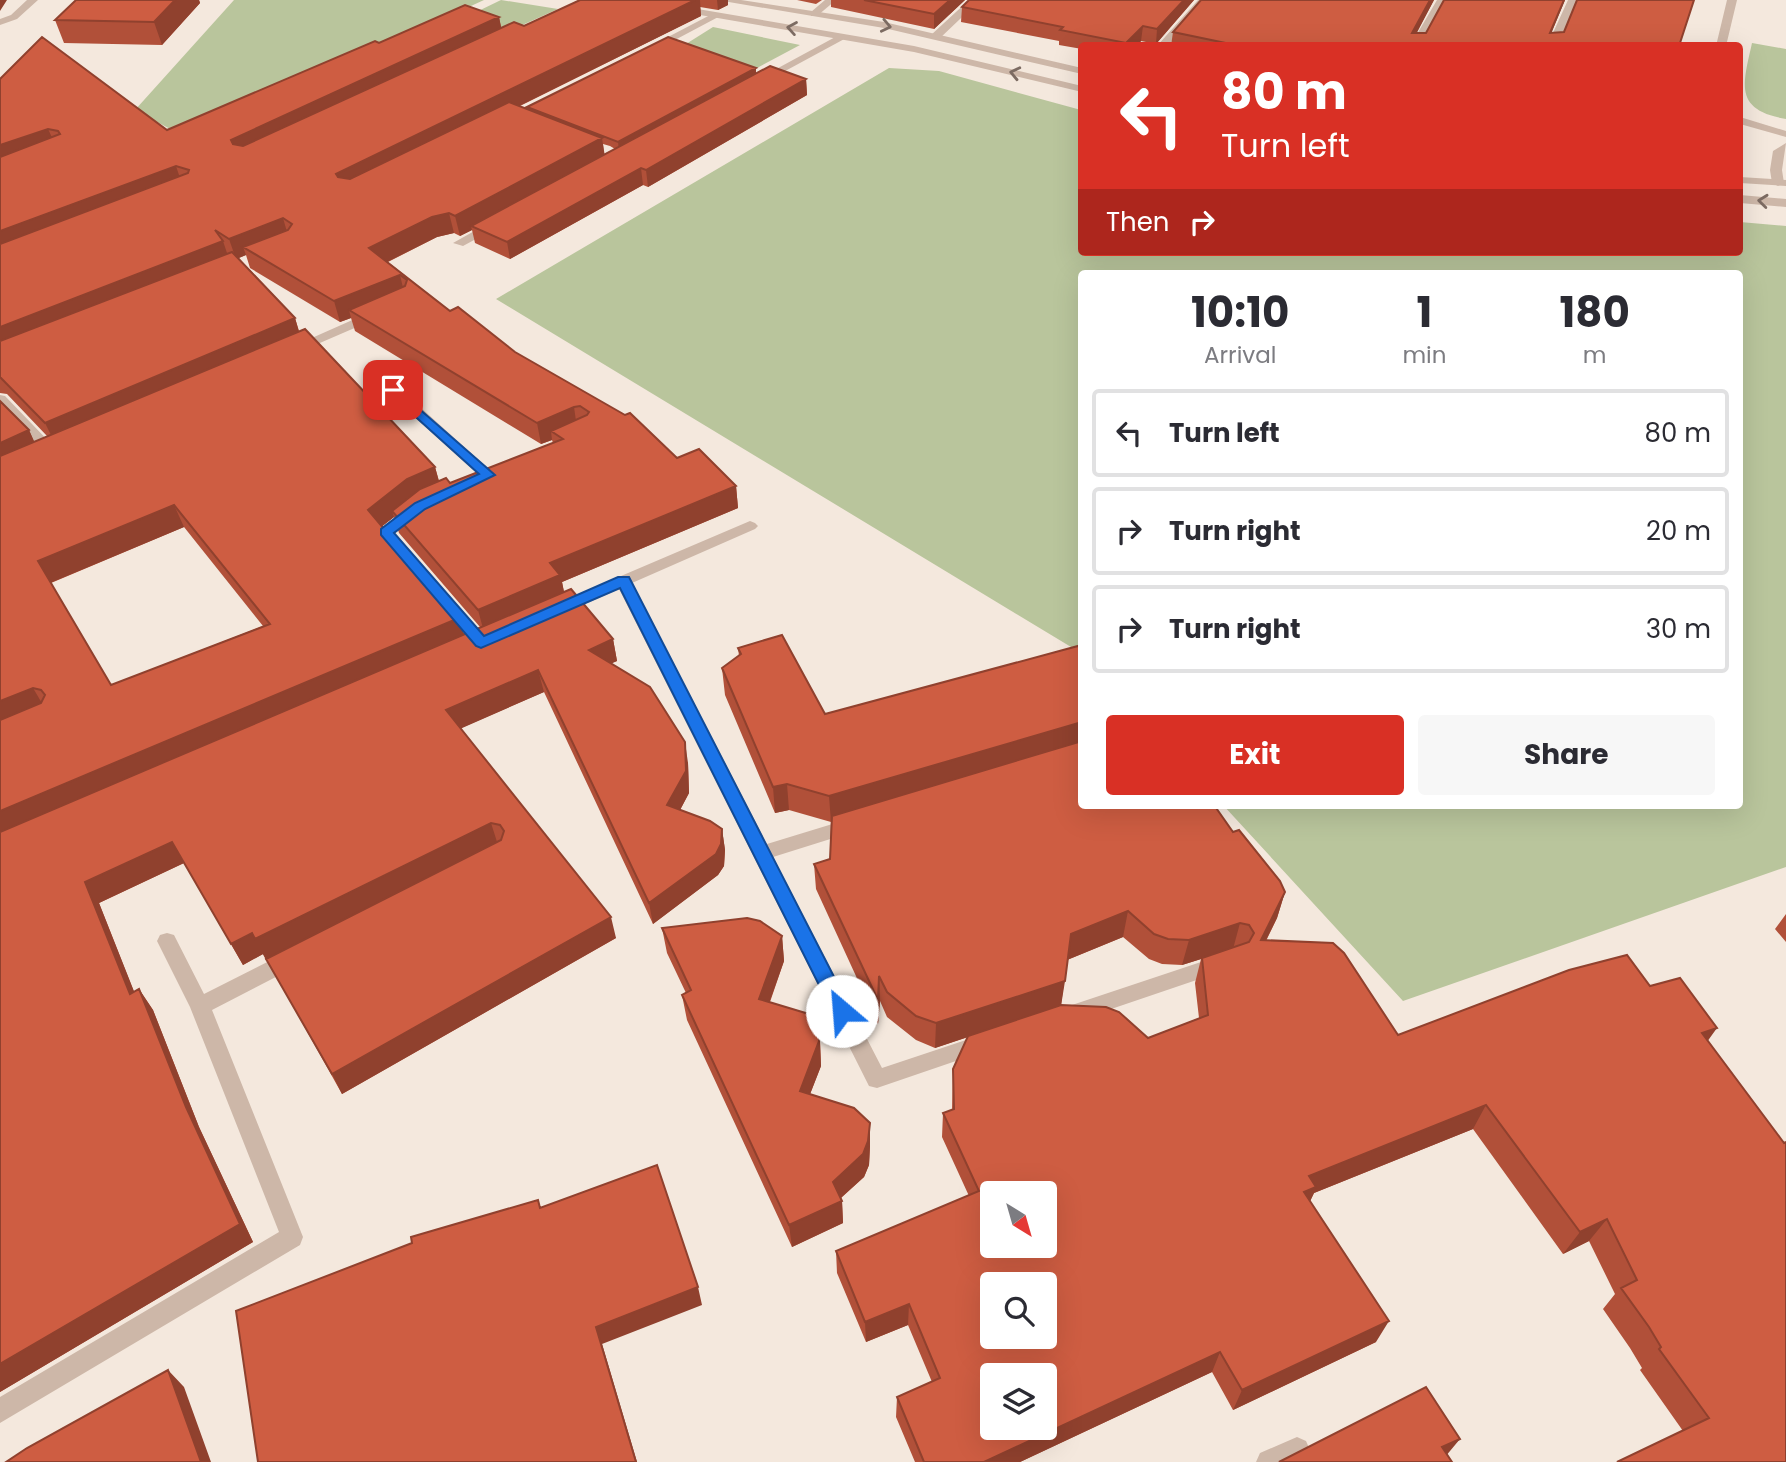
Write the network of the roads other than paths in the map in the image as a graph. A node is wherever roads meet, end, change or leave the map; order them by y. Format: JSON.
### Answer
{"nodes":[{"id":1,"x":33,"y":0,"type":"edge"},
{"id":2,"x":722,"y":0,"type":"edge"},
{"id":3,"x":831,"y":0,"type":"edge"},
{"id":4,"x":975,"y":0,"type":"edge"},
{"id":5,"x":1203,"y":0,"type":"edge"},
{"id":6,"x":1443,"y":0,"type":"edge"},
{"id":7,"x":1573,"y":0,"type":"edge"},
{"id":8,"x":1732,"y":0,"type":"edge"},
{"id":9,"x":668,"y":6,"type":"edge"},
{"id":10,"x":814,"y":14,"type":"junction"},
{"id":11,"x":718,"y":15,"type":"junction"},
{"id":12,"x":0,"y":22,"type":"edge"},
{"id":13,"x":843,"y":37,"type":"junction"},
{"id":14,"x":935,"y":37,"type":"junction"},
{"id":15,"x":1166,"y":42,"type":"edge"},
{"id":16,"x":1417,"y":42,"type":"edge"},
{"id":17,"x":1554,"y":42,"type":"edge"},
{"id":18,"x":1722,"y":42,"type":"edge"},
{"id":19,"x":638,"y":55,"type":"edge"},
{"id":20,"x":1078,"y":70,"type":"edge"},
{"id":21,"x":754,"y":84,"type":"edge"},
{"id":22,"x":1078,"y":88,"type":"edge"},
{"id":23,"x":1743,"y":121,"type":"edge"},
{"id":24,"x":1786,"y":134,"type":"edge"},
{"id":25,"x":1786,"y":146,"type":"edge"},
{"id":26,"x":1743,"y":180,"type":"edge"},
{"id":27,"x":1782,"y":183,"type":"edge"},
{"id":28,"x":1743,"y":199,"type":"edge"},
{"id":29,"x":1786,"y":203,"type":"edge"},
{"id":30,"x":502,"y":219,"type":"edge"},
{"id":31,"x":459,"y":243,"type":"edge"},
{"id":32,"x":391,"y":307,"type":"edge"},
{"id":33,"x":278,"y":356,"type":"edge"},
{"id":34,"x":393,"y":390,"type":"dead end"},
{"id":35,"x":0,"y":399,"type":"edge"},
{"id":36,"x":53,"y":454,"type":"edge"},
{"id":37,"x":488,"y":476,"type":"edge"},
{"id":38,"x":431,"y":501,"type":"edge"},
{"id":39,"x":750,"y":526,"type":"dead end"},
{"id":40,"x":624,"y":581,"type":"junction"},
{"id":41,"x":540,"y":617,"type":"edge"},
{"id":42,"x":481,"y":643,"type":"edge"},
{"id":43,"x":868,"y":821,"type":"edge"},
{"id":44,"x":761,"y":852,"type":"junction"},
{"id":45,"x":167,"y":941,"type":"dead end"},
{"id":46,"x":312,"y":949,"type":"edge"},
{"id":47,"x":1234,"y":959,"type":"edge"},
{"id":48,"x":200,"y":1006,"type":"junction"},
{"id":49,"x":1048,"y":1021,"type":"edge"},
{"id":50,"x":1009,"y":1035,"type":"edge"},
{"id":51,"x":0,"y":1411,"type":"edge"},
{"id":52,"x":1297,"y":1450,"type":"edge"},
{"id":53,"x":1269,"y":1462,"type":"edge"}],
"edges":[{"from":1,"to":12,"type":"street"},
{"from":2,"to":10,"type":"street"},
{"from":3,"to":10,"type":"street"},
{"from":4,"to":14,"type":"street"},
{"from":5,"to":15,"type":"street"},
{"from":6,"to":16,"type":"street"},
{"from":7,"to":17,"type":"street"},
{"from":8,"to":18,"type":"street"},
{"from":9,"to":11,"type":"street"},
{"from":10,"to":14,"type":"street","one_way":true},
{"from":13,"to":11,"type":"street","one_way":true},
{"from":11,"to":19,"type":"street"},
{"from":13,"to":21,"type":"street"},
{"from":22,"to":13,"type":"street","one_way":true},
{"from":14,"to":20,"type":"street"},
{"from":23,"to":24,"type":"street"},
{"from":25,"to":27,"type":"street"},
{"from":26,"to":27,"type":"street"},
{"from":29,"to":28,"type":"street","one_way":true},
{"from":30,"to":31,"type":"street"},
{"from":32,"to":33,"type":"street"},
{"from":34,"to":37,"type":"street"},
{"from":35,"to":36,"type":"street"},
{"from":38,"to":42,"type":"street"},
{"from":39,"to":40,"type":"street"},
{"from":40,"to":41,"type":"street"},
{"from":40,"to":44,"type":"street"},
{"from":43,"to":44,"type":"street"},
{"from":44,"to":50,"type":"street"},
{"from":45,"to":48,"type":"street"},
{"from":46,"to":48,"type":"street"},
{"from":47,"to":49,"type":"street"},
{"from":48,"to":51,"type":"street"},
{"from":52,"to":53,"type":"street"}]}
